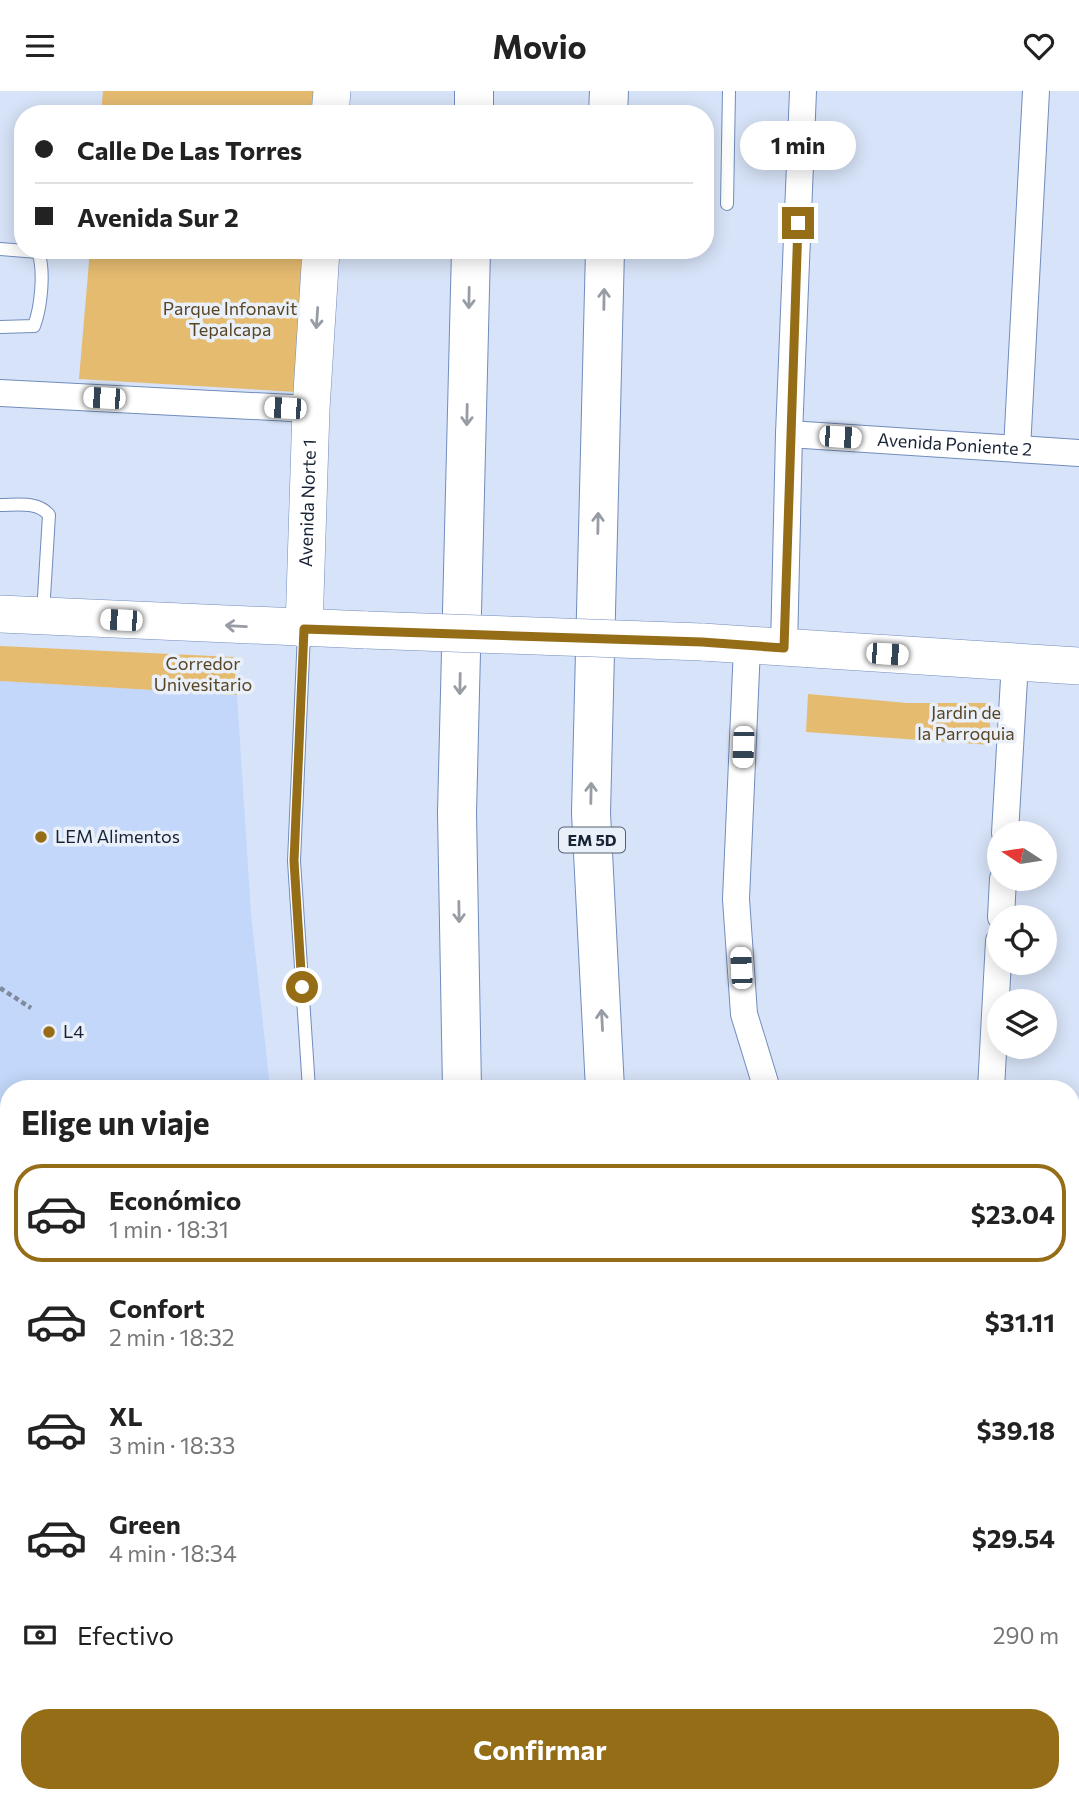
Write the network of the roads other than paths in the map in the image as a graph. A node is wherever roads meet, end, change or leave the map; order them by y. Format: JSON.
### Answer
{"nodes":[{"id":1,"x":729,"y":91,"type":"edge"},
{"id":2,"x":803,"y":91,"type":"edge"},
{"id":3,"x":1036,"y":91,"type":"edge"},
{"id":4,"x":727,"y":204,"type":"dead end"},
{"id":5,"x":41,"y":259,"type":"edge"},
{"id":6,"x":320,"y":259,"type":"edge"},
{"id":7,"x":471,"y":259,"type":"edge"},
{"id":8,"x":605,"y":259,"type":"edge"},
{"id":9,"x":0,"y":327,"type":"edge"},
{"id":10,"x":0,"y":393,"type":"edge"},
{"id":11,"x":311,"y":409,"type":"junction"},
{"id":12,"x":789,"y":434,"type":"junction"},
{"id":13,"x":1017,"y":449,"type":"junction"},
{"id":14,"x":1079,"y":453,"type":"edge"},
{"id":15,"x":0,"y":505,"type":"edge"},
{"id":16,"x":0,"y":614,"type":"edge"},
{"id":17,"x":43,"y":616,"type":"junction"},
{"id":18,"x":304,"y":629,"type":"junction"},
{"id":19,"x":747,"y":647,"type":"junction"},
{"id":20,"x":784,"y":648,"type":"junction"},
{"id":21,"x":1015,"y":662,"type":"junction"},
{"id":22,"x":1079,"y":666,"type":"edge"},
{"id":23,"x":1006,"y":821,"type":"edge"},
{"id":24,"x":997,"y":975,"type":"edge"},
{"id":25,"x":308,"y":1080,"type":"edge"},
{"id":26,"x":462,"y":1080,"type":"edge"},
{"id":27,"x":605,"y":1080,"type":"edge"},
{"id":28,"x":764,"y":1080,"type":"edge"},
{"id":29,"x":991,"y":1080,"type":"edge"}],
"edges":[{"from":1,"to":4,"type":"lane"},
{"from":2,"to":12,"type":"street"},
{"from":3,"to":13,"type":"street"},
{"from":5,"to":9,"type":"lane"},
{"from":6,"to":11,"type":"main road","name":"Avenida Norte 1","one_way":true},
{"from":7,"to":26,"type":"highway","one_way":true},
{"from":27,"to":8,"type":"highway","number":"EM 5D","one_way":true},
{"from":10,"to":11,"type":"street"},
{"from":11,"to":18,"type":"main road","name":"Avenida Norte 1"},
{"from":12,"to":13,"type":"street","name":"Avenida Poniente 2"},
{"from":12,"to":20,"type":"street"},
{"from":13,"to":14,"type":"street","name":"Avenida Poniente 2"},
{"from":15,"to":17,"type":"lane"},
{"from":16,"to":17,"type":"main road"},
{"from":18,"to":17,"type":"main road","one_way":true},
{"from":18,"to":19,"type":"main road","bridge":true},
{"from":18,"to":25,"type":"lane"},
{"from":19,"to":20,"type":"main road"},
{"from":19,"to":28,"type":"street"},
{"from":20,"to":21,"type":"main road"},
{"from":21,"to":22,"type":"main road"},
{"from":21,"to":23,"type":"street"},
{"from":24,"to":29,"type":"street"}]}
